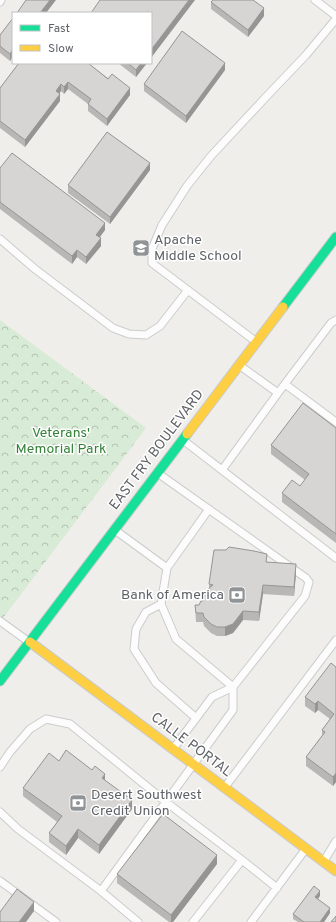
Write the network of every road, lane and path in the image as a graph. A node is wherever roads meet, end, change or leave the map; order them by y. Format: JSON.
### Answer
{"nodes":[{"id":1,"x":315,"y":0,"type":"edge"},
{"id":2,"x":336,"y":17,"type":"edge"},
{"id":3,"x":336,"y":237,"type":"edge"},
{"id":4,"x":0,"y":239,"type":"edge"},
{"id":5,"x":188,"y":290,"type":"junction"},
{"id":6,"x":336,"y":320,"type":"edge"},
{"id":7,"x":256,"y":342,"type":"junction"},
{"id":8,"x":239,"y":365,"type":"junction"},
{"id":9,"x":285,"y":384,"type":"junction"},
{"id":10,"x":278,"y":394,"type":"junction"},
{"id":11,"x":336,"y":422,"type":"edge"},
{"id":12,"x":183,"y":440,"type":"junction"},
{"id":13,"x":222,"y":470,"type":"junction"},
{"id":14,"x":157,"y":473,"type":"junction"},
{"id":15,"x":208,"y":509,"type":"junction"},
{"id":16,"x":114,"y":530,"type":"junction"},
{"id":17,"x":336,"y":558,"type":"edge"},
{"id":18,"x":167,"y":568,"type":"junction"},
{"id":19,"x":161,"y":604,"type":"junction"},
{"id":20,"x":0,"y":621,"type":"edge"},
{"id":21,"x":336,"y":640,"type":"edge"},
{"id":22,"x":30,"y":642,"type":"junction"},
{"id":23,"x":0,"y":680,"type":"edge"},
{"id":24,"x":233,"y":687,"type":"junction"},
{"id":25,"x":196,"y":718,"type":"junction"},
{"id":26,"x":173,"y":749,"type":"junction"},
{"id":27,"x":194,"y":764,"type":"junction"},
{"id":28,"x":0,"y":767,"type":"edge"},
{"id":29,"x":225,"y":787,"type":"junction"},
{"id":30,"x":166,"y":802,"type":"junction"},
{"id":31,"x":0,"y":812,"type":"edge"},
{"id":32,"x":336,"y":841,"type":"edge"},
{"id":33,"x":307,"y":849,"type":"junction"},
{"id":34,"x":242,"y":860,"type":"junction"},
{"id":35,"x":324,"y":862,"type":"junction"},
{"id":36,"x":336,"y":871,"type":"edge"},
{"id":37,"x":0,"y":881,"type":"edge"},
{"id":38,"x":277,"y":888,"type":"junction"},
{"id":39,"x":101,"y":891,"type":"junction"},
{"id":40,"x":56,"y":922,"type":"edge"},
{"id":41,"x":138,"y":922,"type":"edge"},
{"id":42,"x":193,"y":922,"type":"edge"},
{"id":43,"x":251,"y":922,"type":"edge"}],
"edges":[{"from":1,"to":2,"type":"lane"},
{"from":2,"to":5,"type":"lane"},
{"from":3,"to":7,"type":"main road","name":"EAST FRY BOULEVARD"},
{"from":4,"to":5,"type":"lane"},
{"from":5,"to":7,"type":"lane"},
{"from":6,"to":9,"type":"lane"},
{"from":7,"to":8,"type":"main road","name":"EAST FRY BOULEVARD"},
{"from":8,"to":10,"type":"lane"},
{"from":8,"to":12,"type":"main road","name":"EAST FRY BOULEVARD"},
{"from":9,"to":10,"type":"lane"},
{"from":9,"to":11,"type":"lane"},
{"from":10,"to":13,"type":"lane"},
{"from":12,"to":13,"type":"lane"},
{"from":12,"to":14,"type":"main road","name":"EAST FRY BOULEVARD"},
{"from":13,"to":17,"type":"lane"},
{"from":14,"to":15,"type":"lane"},
{"from":14,"to":16,"type":"main road","name":"EAST FRY BOULEVARD"},
{"from":15,"to":18,"type":"lane"},
{"from":15,"to":24,"type":"lane"},
{"from":16,"to":18,"type":"lane"},
{"from":16,"to":22,"type":"main road","name":"EAST FRY BOULEVARD"},
{"from":18,"to":19,"type":"lane"},
{"from":19,"to":24,"type":"lane"},
{"from":19,"to":25,"type":"lane"},
{"from":20,"to":22,"type":"lane"},
{"from":21,"to":29,"type":"lane"},
{"from":22,"to":23,"type":"main road","name":"EAST FRY BOULEVARD"},
{"from":22,"to":26,"type":"main road","name":"CALLE PORTAL"},
{"from":24,"to":25,"type":"lane"},
{"from":24,"to":27,"type":"lane"},
{"from":25,"to":26,"type":"lane"},
{"from":26,"to":27,"type":"main road","name":"CALLE PORTAL"},
{"from":27,"to":29,"type":"main road","name":"CALLE PORTAL"},
{"from":27,"to":30,"type":"lane"},
{"from":28,"to":30,"type":"lane"},
{"from":29,"to":33,"type":"main road","name":"CALLE PORTAL"},
{"from":30,"to":34,"type":"lane"},
{"from":30,"to":39,"type":"lane"},
{"from":31,"to":39,"type":"lane"},
{"from":32,"to":35,"type":"lane"},
{"from":33,"to":35,"type":"main road","name":"CALLE PORTAL"},
{"from":33,"to":38,"type":"lane"},
{"from":34,"to":38,"type":"lane"},
{"from":34,"to":42,"type":"lane"},
{"from":35,"to":36,"type":"main road","name":"CALLE PORTAL"},
{"from":37,"to":40,"type":"lane"},
{"from":38,"to":43,"type":"lane"},
{"from":39,"to":41,"type":"lane"}]}
